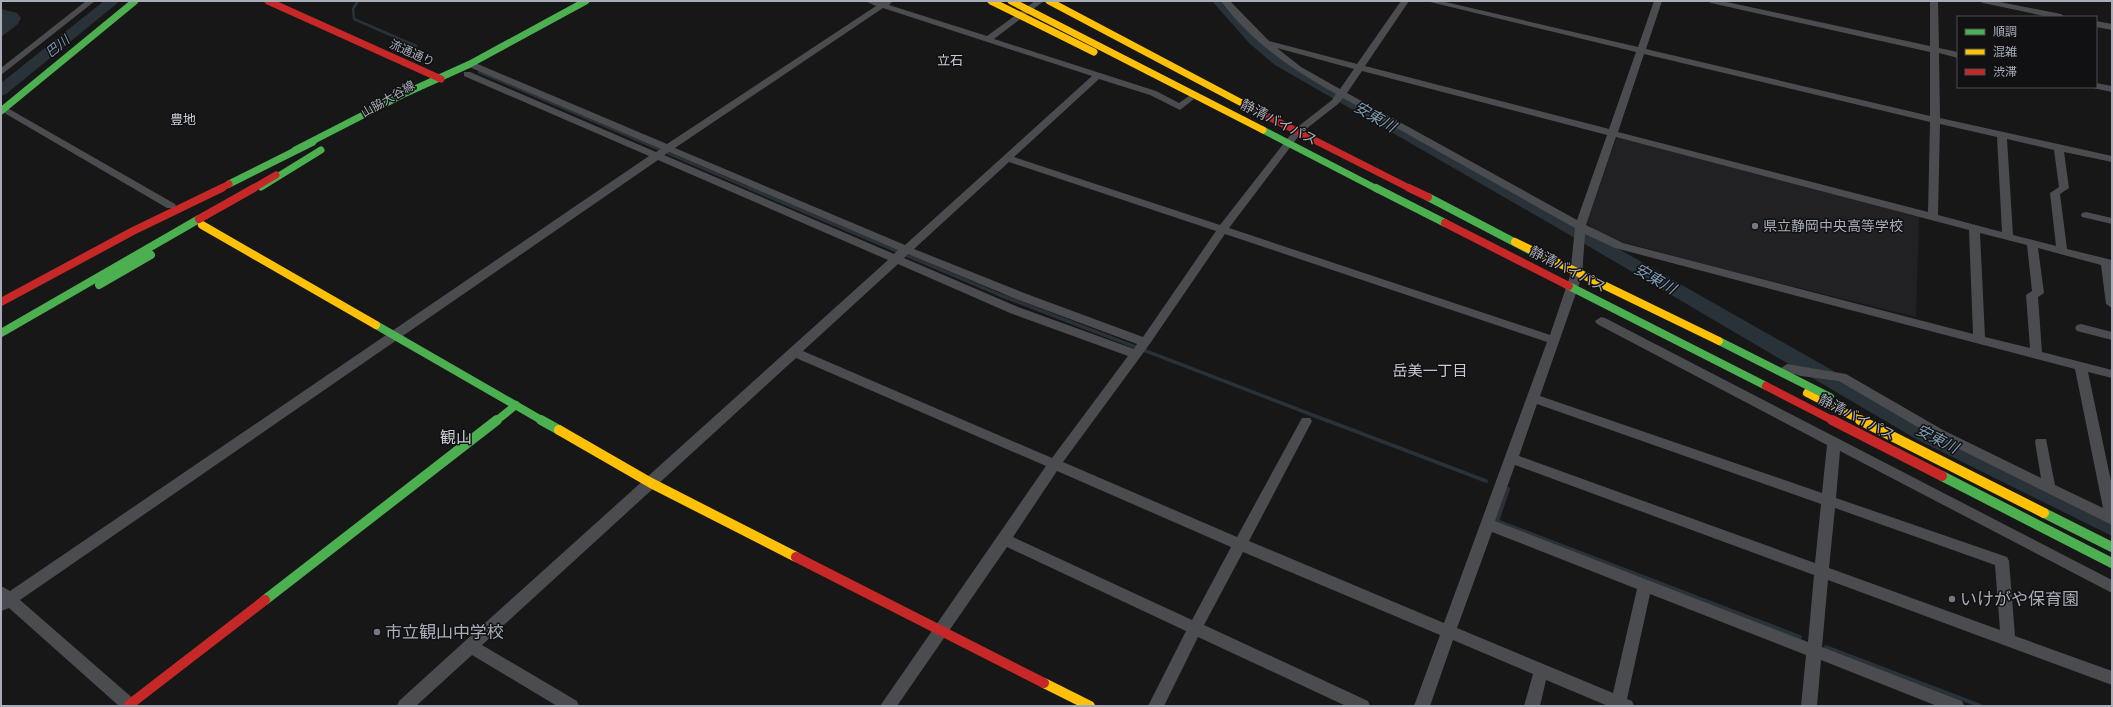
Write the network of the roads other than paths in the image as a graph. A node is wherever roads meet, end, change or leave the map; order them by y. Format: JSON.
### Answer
{"nodes":[{"id":1,"x":91,"y":1,"type":"edge"},
{"id":2,"x":134,"y":1,"type":"edge"},
{"id":3,"x":268,"y":1,"type":"edge"},
{"id":4,"x":586,"y":1,"type":"edge"},
{"id":5,"x":869,"y":1,"type":"edge"},
{"id":6,"x":991,"y":1,"type":"edge"},
{"id":7,"x":999,"y":1,"type":"edge"},
{"id":8,"x":1011,"y":1,"type":"edge"},
{"id":9,"x":1026,"y":1,"type":"edge"},
{"id":10,"x":1040,"y":1,"type":"edge"},
{"id":11,"x":1049,"y":1,"type":"edge"},
{"id":12,"x":1225,"y":1,"type":"edge"},
{"id":13,"x":1405,"y":1,"type":"edge"},
{"id":14,"x":1430,"y":1,"type":"edge"},
{"id":15,"x":1658,"y":1,"type":"edge"},
{"id":16,"x":1711,"y":1,"type":"edge"},
{"id":17,"x":1934,"y":1,"type":"edge"},
{"id":18,"x":1983,"y":1,"type":"edge"},
{"id":19,"x":885,"y":3,"type":"edge"},
{"id":20,"x":1020,"y":16,"type":"junction"},
{"id":21,"x":2056,"y":16,"type":"edge"},
{"id":22,"x":2097,"y":24,"type":"edge"},
{"id":23,"x":2112,"y":27,"type":"edge"},
{"id":24,"x":988,"y":40,"type":"junction"},
{"id":25,"x":1264,"y":42,"type":"junction"},
{"id":26,"x":1640,"y":50,"type":"junction"},
{"id":27,"x":1934,"y":50,"type":"junction"},
{"id":28,"x":1957,"y":55,"type":"edge"},
{"id":29,"x":1360,"y":67,"type":"junction"},
{"id":30,"x":469,"y":69,"type":"junction"},
{"id":31,"x":1,"y":72,"type":"edge"},
{"id":32,"x":1152,"y":73,"type":"junction"},
{"id":33,"x":1097,"y":76,"type":"junction"},
{"id":34,"x":441,"y":79,"type":"junction"},
{"id":35,"x":2097,"y":86,"type":"edge"},
{"id":36,"x":2112,"y":89,"type":"edge"},
{"id":37,"x":1342,"y":93,"type":"junction"},
{"id":38,"x":1189,"y":99,"type":"junction"},
{"id":39,"x":1227,"y":103,"type":"junction"},
{"id":40,"x":397,"y":108,"type":"dead end"},
{"id":41,"x":2,"y":110,"type":"edge"},
{"id":42,"x":1935,"y":120,"type":"junction"},
{"id":43,"x":1298,"y":132,"type":"junction"},
{"id":44,"x":1613,"y":134,"type":"junction"},
{"id":45,"x":2002,"y":136,"type":"junction"},
{"id":46,"x":313,"y":142,"type":"junction"},
{"id":47,"x":331,"y":145,"type":"dead end"},
{"id":48,"x":2060,"y":148,"type":"junction"},
{"id":49,"x":666,"y":149,"type":"junction"},
{"id":50,"x":1284,"y":150,"type":"junction"},
{"id":51,"x":656,"y":157,"type":"junction"},
{"id":52,"x":1008,"y":158,"type":"junction"},
{"id":53,"x":304,"y":159,"type":"junction"},
{"id":54,"x":2112,"y":159,"type":"edge"},
{"id":55,"x":1367,"y":183,"type":"junction"},
{"id":56,"x":171,"y":206,"type":"junction"},
{"id":57,"x":1442,"y":211,"type":"junction"},
{"id":58,"x":2086,"y":215,"type":"dead end"},
{"id":59,"x":1933,"y":217,"type":"junction"},
{"id":60,"x":2112,"y":221,"type":"edge"},
{"id":61,"x":202,"y":225,"type":"junction"},
{"id":62,"x":1580,"y":227,"type":"junction"},
{"id":63,"x":1974,"y":228,"type":"junction"},
{"id":64,"x":1223,"y":229,"type":"junction"},
{"id":65,"x":2008,"y":237,"type":"junction"},
{"id":66,"x":2032,"y":243,"type":"junction"},
{"id":67,"x":907,"y":250,"type":"junction"},
{"id":68,"x":2062,"y":251,"type":"junction"},
{"id":69,"x":896,"y":260,"type":"junction"},
{"id":70,"x":2109,"y":264,"type":"edge"},
{"id":71,"x":1576,"y":276,"type":"junction"},
{"id":72,"x":1572,"y":289,"type":"junction"},
{"id":73,"x":1,"y":295,"type":"edge"},
{"id":74,"x":1,"y":302,"type":"edge"},
{"id":75,"x":2112,"y":304,"type":"edge"},
{"id":76,"x":1632,"y":305,"type":"junction"},
{"id":77,"x":1601,"y":321,"type":"dead end"},
{"id":78,"x":2081,"y":328,"type":"dead end"},
{"id":79,"x":1,"y":332,"type":"edge"},
{"id":80,"x":1663,"y":335,"type":"junction"},
{"id":81,"x":396,"y":336,"type":"junction"},
{"id":82,"x":2112,"y":336,"type":"edge"},
{"id":83,"x":1553,"y":340,"type":"junction"},
{"id":84,"x":1979,"y":340,"type":"junction"},
{"id":85,"x":1,"y":341,"type":"edge"},
{"id":86,"x":1145,"y":342,"type":"junction"},
{"id":87,"x":794,"y":352,"type":"junction"},
{"id":88,"x":1661,"y":352,"type":"junction"},
{"id":89,"x":1136,"y":354,"type":"junction"},
{"id":90,"x":2036,"y":354,"type":"junction"},
{"id":91,"x":2081,"y":366,"type":"junction"},
{"id":92,"x":2112,"y":374,"type":"edge"},
{"id":93,"x":1532,"y":398,"type":"junction"},
{"id":94,"x":516,"y":405,"type":"junction"},
{"id":95,"x":1306,"y":421,"type":"dead end"},
{"id":96,"x":2041,"y":442,"type":"dead end"},
{"id":97,"x":1834,"y":443,"type":"junction"},
{"id":98,"x":1511,"y":458,"type":"junction"},
{"id":99,"x":1055,"y":464,"type":"junction"},
{"id":100,"x":651,"y":483,"type":"junction"},
{"id":101,"x":2049,"y":488,"type":"junction"},
{"id":102,"x":1829,"y":501,"type":"junction"},
{"id":103,"x":2112,"y":519,"type":"edge"},
{"id":104,"x":1487,"y":524,"type":"junction"},
{"id":105,"x":1004,"y":539,"type":"junction"},
{"id":106,"x":2097,"y":540,"type":"junction"},
{"id":107,"x":1240,"y":544,"type":"junction"},
{"id":108,"x":2112,"y":548,"type":"edge"},
{"id":109,"x":2085,"y":551,"type":"junction"},
{"id":110,"x":2112,"y":564,"type":"edge"},
{"id":111,"x":1822,"y":572,"type":"junction"},
{"id":112,"x":1645,"y":586,"type":"junction"},
{"id":113,"x":2112,"y":587,"type":"edge"},
{"id":114,"x":4,"y":598,"type":"edge"},
{"id":115,"x":1195,"y":628,"type":"junction"},
{"id":116,"x":942,"y":630,"type":"junction"},
{"id":117,"x":1450,"y":632,"type":"junction"},
{"id":118,"x":2008,"y":640,"type":"junction"},
{"id":119,"x":470,"y":646,"type":"junction"},
{"id":120,"x":1814,"y":652,"type":"junction"},
{"id":121,"x":1541,"y":671,"type":"junction"},
{"id":122,"x":2112,"y":678,"type":"edge"},
{"id":123,"x":1621,"y":705,"type":"edge"},
{"id":124,"x":129,"y":706,"type":"edge"},
{"id":125,"x":405,"y":706,"type":"edge"},
{"id":126,"x":571,"y":706,"type":"edge"},
{"id":127,"x":888,"y":706,"type":"edge"},
{"id":128,"x":1090,"y":706,"type":"edge"},
{"id":129,"x":1156,"y":706,"type":"edge"},
{"id":130,"x":1362,"y":706,"type":"edge"},
{"id":131,"x":1422,"y":706,"type":"edge"},
{"id":132,"x":1532,"y":706,"type":"edge"},
{"id":133,"x":1809,"y":706,"type":"edge"},
{"id":134,"x":1956,"y":706,"type":"edge"}],
"edges":[{"from":1,"to":31,"type":"street"},
{"from":2,"to":41,"type":"main road"},
{"from":3,"to":34,"type":"main road","name":"流通通り"},
{"from":4,"to":30,"type":"main road","name":"流通通り"},
{"from":5,"to":19,"type":"street"},
{"from":6,"to":20,"type":"main road"},
{"from":7,"to":32,"type":"main road","bridge":true},
{"from":8,"to":32,"type":"main road","name":"静清バイパス","bridge":true},
{"from":9,"to":39,"type":"main road","name":"静清バイパス"},
{"from":10,"to":20,"type":"street"},
{"from":10,"to":39,"type":"main road"},
{"from":11,"to":43,"type":"main road"},
{"from":12,"to":25,"type":"street"},
{"from":13,"to":29,"type":"street"},
{"from":14,"to":26,"type":"street"},
{"from":15,"to":26,"type":"street"},
{"from":16,"to":27,"type":"street"},
{"from":17,"to":27,"type":"street"},
{"from":18,"to":21,"type":"street"},
{"from":19,"to":24,"type":"street"},
{"from":19,"to":49,"type":"street"},
{"from":20,"to":24,"type":"street"},
{"from":20,"to":38,"type":"main road"},
{"from":22,"to":23,"type":"street"},
{"from":24,"to":33,"type":"street"},
{"from":25,"to":29,"type":"street"},
{"from":25,"to":37,"type":"street"},
{"from":26,"to":42,"type":"street"},
{"from":26,"to":44,"type":"street"},
{"from":27,"to":28,"type":"street"},
{"from":27,"to":42,"type":"street"},
{"from":29,"to":37,"type":"street"},
{"from":29,"to":44,"type":"street"},
{"from":30,"to":34,"type":"main road","name":"流通通り"},
{"from":30,"to":49,"type":"street"},
{"from":30,"to":51,"type":"street"},
{"from":32,"to":55,"type":"main road","name":"静清バイパス","bridge":true},
{"from":33,"to":38,"type":"street"},
{"from":33,"to":52,"type":"street"},
{"from":34,"to":40,"type":"main road","name":"山脇大谷線"},
{"from":34,"to":46,"type":"main road","name":"山脇大谷線"},
{"from":35,"to":36,"type":"street"},
{"from":37,"to":43,"type":"street"},
{"from":37,"to":62,"type":"street"},
{"from":38,"to":50,"type":"main road"},
{"from":39,"to":57,"type":"main road","name":"静清バイパス"},
{"from":41,"to":56,"type":"street"},
{"from":42,"to":45,"type":"street"},
{"from":42,"to":59,"type":"street"},
{"from":43,"to":50,"type":"street"},
{"from":43,"to":71,"type":"main road"},
{"from":44,"to":59,"type":"street"},
{"from":44,"to":62,"type":"street"},
{"from":45,"to":48,"type":"street"},
{"from":45,"to":65,"type":"street"},
{"from":46,"to":56,"type":"main road"},
{"from":46,"to":74,"type":"main road"},
{"from":47,"to":53,"type":"main road"},
{"from":48,"to":54,"type":"street"},
{"from":48,"to":68,"type":"street"},
{"from":49,"to":51,"type":"street"},
{"from":49,"to":67,"type":"street"},
{"from":50,"to":64,"type":"street"},
{"from":50,"to":72,"type":"main road"},
{"from":51,"to":69,"type":"street"},
{"from":51,"to":81,"type":"street"},
{"from":52,"to":64,"type":"street"},
{"from":52,"to":67,"type":"street"},
{"from":53,"to":61,"type":"main road"},
{"from":53,"to":79,"type":"main road"},
{"from":55,"to":109,"type":"main road","bridge":true},
{"from":55,"to":110,"type":"main road","name":"静清バイパス","bridge":true},
{"from":56,"to":73,"type":"main road"},
{"from":57,"to":106,"type":"main road","bridge":true},
{"from":57,"to":108,"type":"main road","name":"静清バイパス"},
{"from":58,"to":60,"type":"street"},
{"from":59,"to":63,"type":"street"},
{"from":61,"to":81,"type":"main road"},
{"from":61,"to":85,"type":"main road"},
{"from":62,"to":71,"type":"street"},
{"from":62,"to":84,"type":"street"},
{"from":63,"to":65,"type":"street"},
{"from":63,"to":84,"type":"street"},
{"from":64,"to":83,"type":"street"},
{"from":64,"to":86,"type":"street"},
{"from":65,"to":66,"type":"street"},
{"from":66,"to":68,"type":"street"},
{"from":66,"to":90,"type":"street"},
{"from":67,"to":69,"type":"street"},
{"from":67,"to":86,"type":"street"},
{"from":68,"to":70,"type":"street"},
{"from":69,"to":87,"type":"street"},
{"from":69,"to":89,"type":"street"},
{"from":70,"to":75,"type":"street"},
{"from":71,"to":72,"type":"street"},
{"from":71,"to":76,"type":"main road"},
{"from":72,"to":80,"type":"main road"},
{"from":72,"to":83,"type":"street"},
{"from":76,"to":101,"type":"street"},
{"from":76,"to":106,"type":"main road"},
{"from":77,"to":88,"type":"street"},
{"from":78,"to":82,"type":"street"},
{"from":80,"to":88,"type":"street"},
{"from":80,"to":109,"type":"main road"},
{"from":81,"to":94,"type":"main road"},
{"from":81,"to":114,"type":"street"},
{"from":83,"to":93,"type":"street"},
{"from":84,"to":90,"type":"street"},
{"from":86,"to":89,"type":"street"},
{"from":87,"to":99,"type":"street"},
{"from":87,"to":100,"type":"street"},
{"from":88,"to":97,"type":"street"},
{"from":89,"to":99,"type":"street"},
{"from":90,"to":91,"type":"street"},
{"from":91,"to":92,"type":"street"},
{"from":91,"to":103,"type":"street"},
{"from":93,"to":98,"type":"street"},
{"from":93,"to":102,"type":"street"},
{"from":94,"to":100,"type":"main road"},
{"from":94,"to":124,"type":"main road"},
{"from":95,"to":107,"type":"street"},
{"from":96,"to":101,"type":"street"},
{"from":97,"to":102,"type":"street"},
{"from":97,"to":113,"type":"street"},
{"from":98,"to":104,"type":"street"},
{"from":98,"to":111,"type":"street"},
{"from":99,"to":105,"type":"street"},
{"from":99,"to":107,"type":"street"},
{"from":100,"to":116,"type":"main road"},
{"from":100,"to":119,"type":"street"},
{"from":101,"to":103,"type":"street"},
{"from":102,"to":111,"type":"street"},
{"from":102,"to":118,"type":"street"},
{"from":104,"to":112,"type":"street"},
{"from":104,"to":117,"type":"street"},
{"from":105,"to":115,"type":"street"},
{"from":105,"to":116,"type":"street"},
{"from":106,"to":108,"type":"main road"},
{"from":107,"to":115,"type":"street"},
{"from":107,"to":117,"type":"street"},
{"from":109,"to":110,"type":"main road"},
{"from":111,"to":118,"type":"street"},
{"from":111,"to":120,"type":"street"},
{"from":112,"to":120,"type":"street"},
{"from":112,"to":123,"type":"street"},
{"from":114,"to":124,"type":"street"},
{"from":115,"to":129,"type":"street"},
{"from":115,"to":130,"type":"street"},
{"from":116,"to":127,"type":"street"},
{"from":116,"to":128,"type":"main road"},
{"from":117,"to":121,"type":"street"},
{"from":117,"to":131,"type":"street"},
{"from":118,"to":122,"type":"street"},
{"from":119,"to":125,"type":"street"},
{"from":119,"to":126,"type":"street"},
{"from":120,"to":133,"type":"street"},
{"from":120,"to":134,"type":"street"},
{"from":121,"to":123,"type":"street"},
{"from":121,"to":132,"type":"street"}]}
